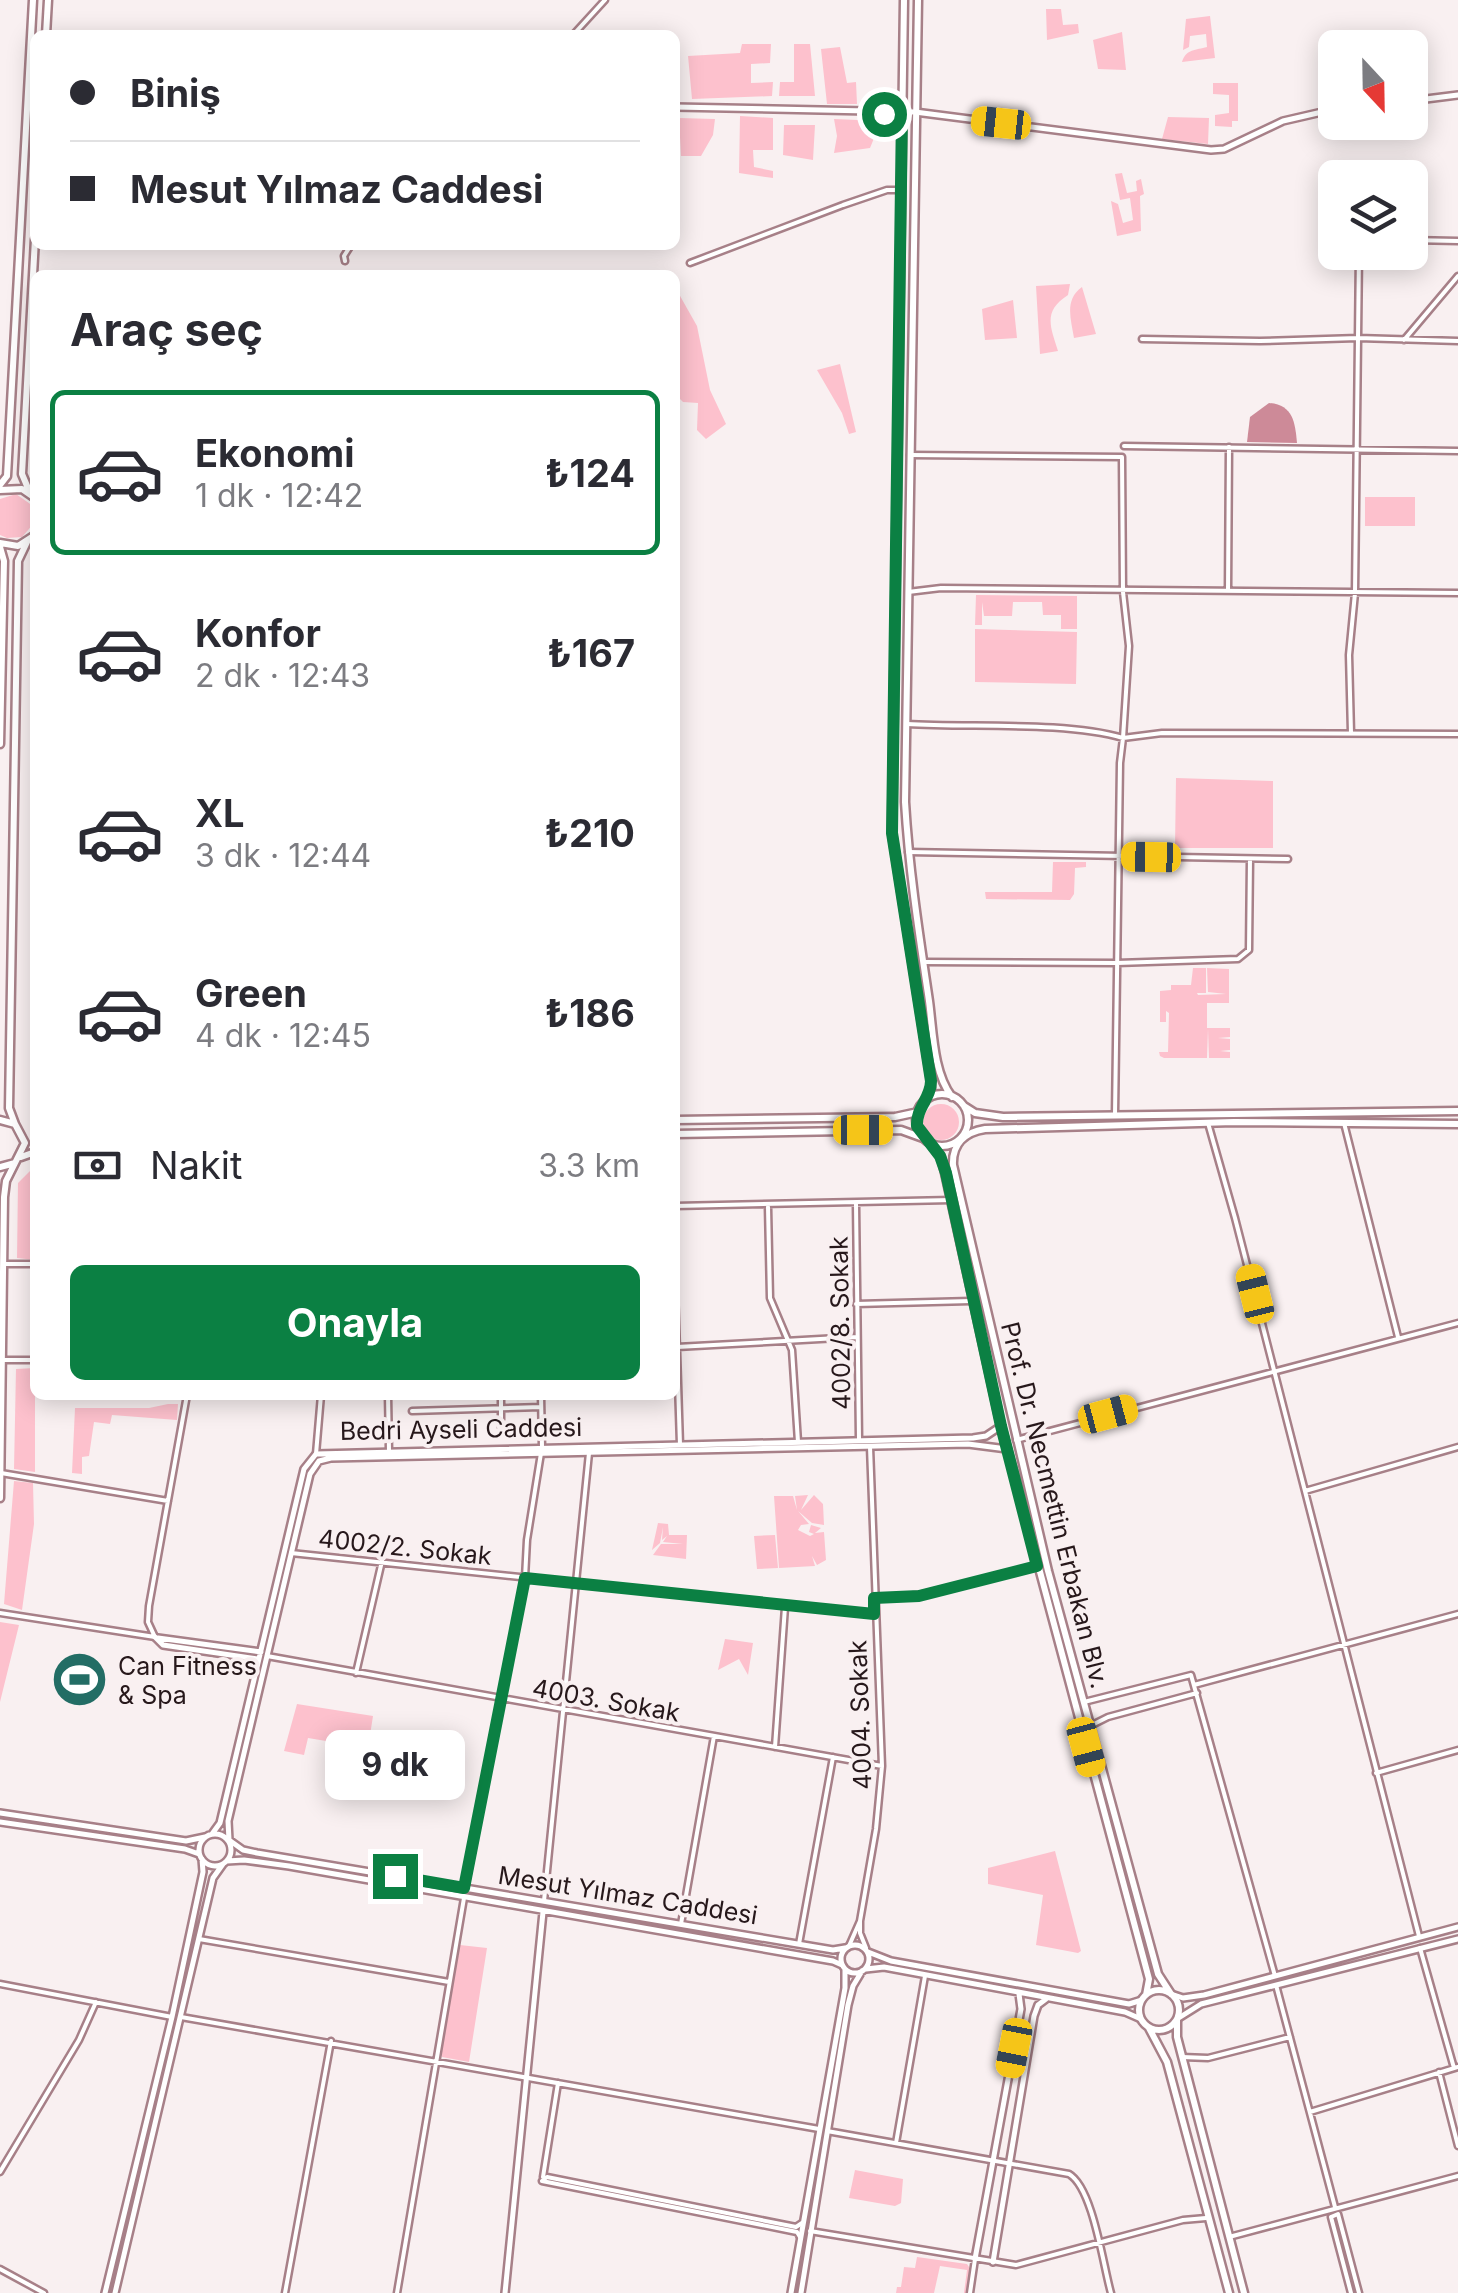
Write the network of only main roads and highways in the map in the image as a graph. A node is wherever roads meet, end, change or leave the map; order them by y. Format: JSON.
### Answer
{"nodes":[{"id":1,"x":33,"y":0,"type":"edge"},
{"id":2,"x":48,"y":0,"type":"edge"},
{"id":3,"x":904,"y":0,"type":"edge"},
{"id":4,"x":918,"y":0,"type":"edge"},
{"id":5,"x":31,"y":30,"type":"edge"},
{"id":6,"x":46,"y":30,"type":"edge"},
{"id":7,"x":30,"y":53,"type":"edge"},
{"id":8,"x":1458,"y":95,"type":"edge"},
{"id":9,"x":1428,"y":98,"type":"edge"},
{"id":10,"x":680,"y":106,"type":"edge"},
{"id":11,"x":902,"y":112,"type":"junction"},
{"id":12,"x":916,"y":112,"type":"junction"},
{"id":13,"x":1318,"y":113,"type":"edge"},
{"id":14,"x":30,"y":329,"type":"edge"},
{"id":15,"x":0,"y":488,"type":"edge"},
{"id":16,"x":30,"y":490,"type":"edge"},
{"id":17,"x":30,"y":495,"type":"edge"},
{"id":18,"x":30,"y":539,"type":"edge"},
{"id":19,"x":27,"y":542,"type":"junction"},
{"id":20,"x":0,"y":545,"type":"edge"},
{"id":21,"x":0,"y":744,"type":"edge"},
{"id":22,"x":952,"y":1097,"type":"junction"},
{"id":23,"x":925,"y":1102,"type":"junction"},
{"id":24,"x":964,"y":1106,"type":"junction"},
{"id":25,"x":918,"y":1112,"type":"junction"},
{"id":26,"x":1458,"y":1112,"type":"edge"},
{"id":27,"x":0,"y":1120,"type":"edge"},
{"id":28,"x":680,"y":1120,"type":"edge"},
{"id":29,"x":1458,"y":1124,"type":"edge"},
{"id":30,"x":17,"y":1127,"type":"junction"},
{"id":31,"x":30,"y":1131,"type":"edge"},
{"id":32,"x":680,"y":1134,"type":"edge"},
{"id":33,"x":962,"y":1138,"type":"junction"},
{"id":34,"x":927,"y":1141,"type":"junction"},
{"id":35,"x":30,"y":1154,"type":"edge"},
{"id":36,"x":18,"y":1160,"type":"junction"},
{"id":37,"x":0,"y":1167,"type":"edge"},
{"id":38,"x":1001,"y":1426,"type":"junction"},
{"id":39,"x":1007,"y":1449,"type":"junction"},
{"id":40,"x":541,"y":1451,"type":"junction"},
{"id":41,"x":2,"y":1473,"type":"edge"},
{"id":42,"x":0,"y":1498,"type":"edge"},
{"id":43,"x":156,"y":1637,"type":"road end"},
{"id":44,"x":264,"y":1656,"type":"junction"},
{"id":45,"x":0,"y":1813,"type":"edge"},
{"id":46,"x":0,"y":1822,"type":"edge"},
{"id":47,"x":208,"y":1836,"type":"junction"},
{"id":48,"x":230,"y":1840,"type":"junction"},
{"id":49,"x":200,"y":1856,"type":"junction"},
{"id":50,"x":225,"y":1863,"type":"junction"},
{"id":51,"x":543,"y":1912,"type":"junction"},
{"id":52,"x":1458,"y":1927,"type":"edge"},
{"id":53,"x":1458,"y":1939,"type":"edge"},
{"id":54,"x":847,"y":1947,"type":"junction"},
{"id":55,"x":867,"y":1950,"type":"junction"},
{"id":56,"x":844,"y":1967,"type":"junction"},
{"id":57,"x":864,"y":1970,"type":"junction"},
{"id":58,"x":1018,"y":1994,"type":"junction"},
{"id":59,"x":1171,"y":1994,"type":"junction"},
{"id":60,"x":1144,"y":1998,"type":"junction"},
{"id":61,"x":1046,"y":2000,"type":"junction"},
{"id":62,"x":1141,"y":2019,"type":"junction"},
{"id":63,"x":1177,"y":2019,"type":"junction"},
{"id":64,"x":1149,"y":2028,"type":"junction"},
{"id":65,"x":823,"y":2130,"type":"junction"},
{"id":66,"x":976,"y":2259,"type":"road end"},
{"id":67,"x":993,"y":2262,"type":"road end"},
{"id":68,"x":105,"y":2293,"type":"edge"},
{"id":69,"x":115,"y":2293,"type":"edge"},
{"id":70,"x":505,"y":2293,"type":"edge"},
{"id":71,"x":791,"y":2293,"type":"edge"},
{"id":72,"x":801,"y":2293,"type":"edge"},
{"id":73,"x":1229,"y":2293,"type":"edge"},
{"id":74,"x":1244,"y":2293,"type":"edge"}],
"edges":[{"from":1,"to":5,"type":"main road"},
{"from":2,"to":6,"type":"main road"},
{"from":3,"to":11,"type":"main road"},
{"from":4,"to":12,"type":"main road"},
{"from":7,"to":15,"type":"main road"},
{"from":8,"to":9,"type":"main road"},
{"from":10,"to":11,"type":"main road"},
{"from":11,"to":12,"type":"main road"},
{"from":11,"to":23,"type":"main road"},
{"from":12,"to":13,"type":"main road"},
{"from":12,"to":22,"type":"main road"},
{"from":14,"to":16,"type":"main road"},
{"from":15,"to":17,"type":"main road"},
{"from":18,"to":19,"type":"main road"},
{"from":19,"to":20,"type":"main road"},
{"from":19,"to":30,"type":"main road"},
{"from":20,"to":21,"type":"main road"},
{"from":22,"to":23,"type":"main road"},
{"from":22,"to":24,"type":"main road"},
{"from":23,"to":25,"type":"main road"},
{"from":24,"to":26,"type":"main road"},
{"from":24,"to":33,"type":"main road"},
{"from":25,"to":28,"type":"main road"},
{"from":25,"to":34,"type":"main road"},
{"from":27,"to":30,"type":"main road"},
{"from":29,"to":33,"type":"main road"},
{"from":30,"to":31,"type":"main road"},
{"from":30,"to":36,"type":"main road"},
{"from":32,"to":34,"type":"main road"},
{"from":33,"to":34,"type":"main road"},
{"from":33,"to":59,"type":"main road","name":"Prof. Dr. Necmettin Erbakan Blv."},
{"from":34,"to":38,"type":"main road","name":"Prof. Dr. Necmettin Erbakan Blv."},
{"from":35,"to":36,"type":"main road"},
{"from":36,"to":37,"type":"main road"},
{"from":36,"to":41,"type":"main road"},
{"from":38,"to":39,"type":"main road","name":"Prof. Dr. Necmettin Erbakan Blv."},
{"from":38,"to":40,"type":"main road","name":"Bedri Ayseli Caddesi"},
{"from":39,"to":40,"type":"main road","name":"Bedri Ayseli Caddesi"},
{"from":39,"to":60,"type":"main road","name":"Prof. Dr. Necmettin Erbakan Blv."},
{"from":40,"to":44,"type":"main road","name":"Bedri Ayseli Caddesi"},
{"from":40,"to":44,"type":"main road","name":"Bedri Ayseli Caddesi"},
{"from":41,"to":42,"type":"main road"},
{"from":43,"to":44,"type":"main road"},
{"from":44,"to":47,"type":"main road","name":"Bedri Ayseli Caddesi"},
{"from":44,"to":48,"type":"main road","name":"Bedri Ayseli Caddesi"},
{"from":45,"to":47,"type":"main road"},
{"from":46,"to":49,"type":"main road"},
{"from":47,"to":48,"type":"main road"},
{"from":47,"to":49,"type":"main road"},
{"from":48,"to":50,"type":"main road"},
{"from":48,"to":54,"type":"main road","name":"Mesut Yılmaz Caddesi"},
{"from":49,"to":50,"type":"main road"},
{"from":49,"to":68,"type":"main road"},
{"from":50,"to":51,"type":"main road","name":"Mesut Yılmaz Caddesi"},
{"from":50,"to":69,"type":"main road"},
{"from":51,"to":56,"type":"main road","name":"Mesut Yılmaz Caddesi"},
{"from":51,"to":70,"type":"main road"},
{"from":52,"to":59,"type":"main road"},
{"from":53,"to":63,"type":"main road"},
{"from":54,"to":55,"type":"main road"},
{"from":54,"to":56,"type":"main road"},
{"from":55,"to":57,"type":"main road"},
{"from":55,"to":60,"type":"main road"},
{"from":56,"to":57,"type":"main road"},
{"from":56,"to":65,"type":"main road"},
{"from":57,"to":58,"type":"main road"},
{"from":57,"to":65,"type":"main road"},
{"from":58,"to":61,"type":"main road"},
{"from":58,"to":66,"type":"main road"},
{"from":59,"to":60,"type":"main road"},
{"from":59,"to":63,"type":"main road"},
{"from":60,"to":62,"type":"main road"},
{"from":61,"to":62,"type":"main road"},
{"from":61,"to":67,"type":"main road"},
{"from":62,"to":64,"type":"main road"},
{"from":63,"to":64,"type":"main road"},
{"from":63,"to":74,"type":"main road"},
{"from":64,"to":73,"type":"main road"},
{"from":65,"to":71,"type":"main road"},
{"from":65,"to":72,"type":"main road"}]}
